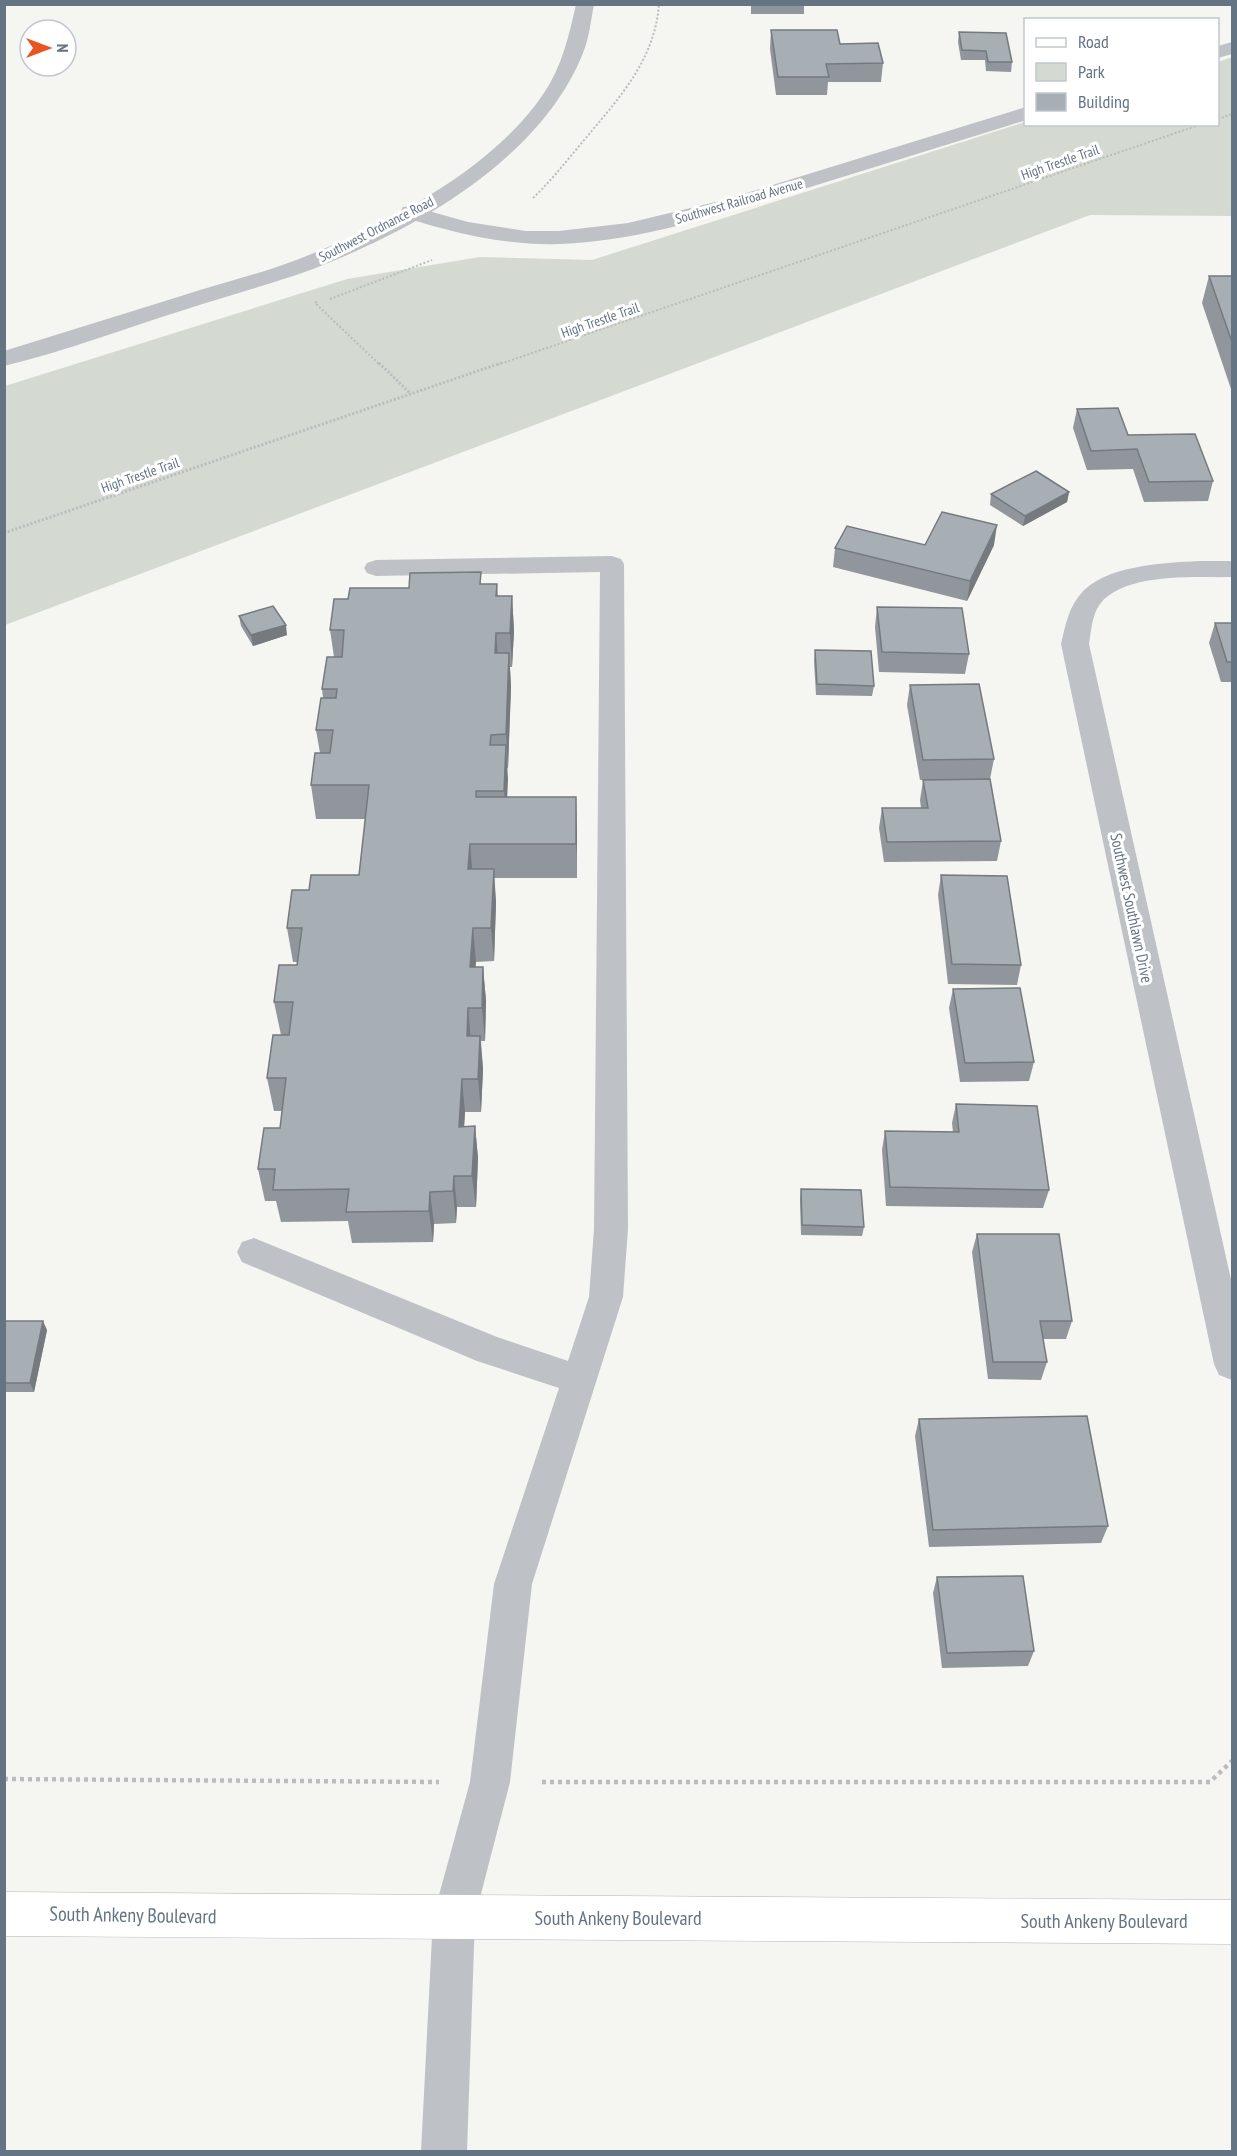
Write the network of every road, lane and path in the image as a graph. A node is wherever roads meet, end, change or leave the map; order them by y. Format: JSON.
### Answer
{"nodes":[{"id":1,"x":585,"y":4,"type":"edge"},
{"id":2,"x":1024,"y":114,"type":"edge"},
{"id":3,"x":1196,"y":126,"type":"edge"},
{"id":4,"x":411,"y":212,"type":"junction"},
{"id":5,"x":4,"y":359,"type":"edge"},
{"id":6,"x":4,"y":533,"type":"edge"},
{"id":7,"x":376,"y":568,"type":"dead end"},
{"id":8,"x":1233,"y":569,"type":"edge"},
{"id":9,"x":254,"y":1252,"type":"dead end"},
{"id":10,"x":1220,"y":1262,"type":"edge"},
{"id":11,"x":1233,"y":1364,"type":"edge"},
{"id":12,"x":580,"y":1380,"type":"junction"},
{"id":13,"x":1233,"y":1761,"type":"edge"},
{"id":14,"x":4,"y":1779,"type":"edge"},
{"id":15,"x":490,"y":1782,"type":"junction"},
{"id":16,"x":4,"y":1914,"type":"edge"},
{"id":17,"x":454,"y":1917,"type":"junction"},
{"id":18,"x":1233,"y":1922,"type":"edge"},
{"id":19,"x":444,"y":2151,"type":"edge"}],
"edges":[{"from":1,"to":4,"type":"street","name":"Southwest Ordnance Road"},
{"from":2,"to":4,"type":"street","name":"Southwest Railroad Avenue"},
{"from":3,"to":6,"type":"path","name":"High Trestle Trail"},
{"from":4,"to":5,"type":"street","name":"Southwest Ordnance Road"},
{"from":7,"to":12,"type":"lane"},
{"from":8,"to":10,"type":"street","name":"Southwest Southlawn Drive"},
{"from":9,"to":12,"type":"lane"},
{"from":10,"to":11,"type":"street","name":"Southwest Southlawn Drive"},
{"from":12,"to":15,"type":"lane"},
{"from":13,"to":15,"type":"path"},
{"from":14,"to":15,"type":"path"},
{"from":15,"to":17,"type":"lane"},
{"from":16,"to":17,"type":"main road","name":"South Ankeny Boulevard"},
{"from":17,"to":18,"type":"main road","name":"South Ankeny Boulevard"},
{"from":17,"to":19,"type":"lane"}]}
